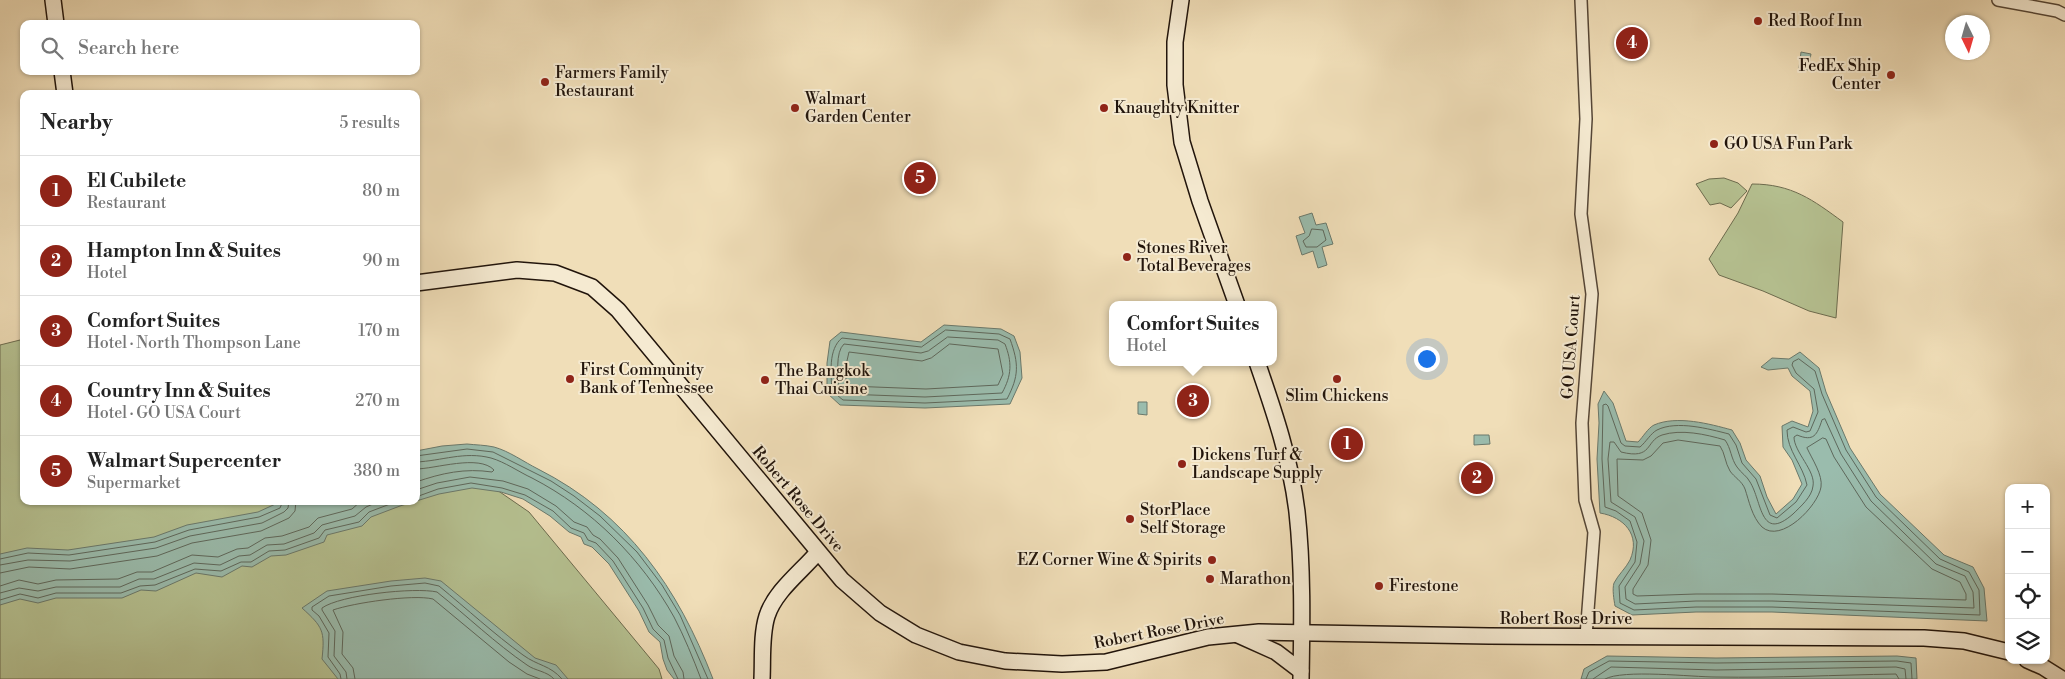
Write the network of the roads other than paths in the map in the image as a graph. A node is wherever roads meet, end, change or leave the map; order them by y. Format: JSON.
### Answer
{"nodes":[{"id":1,"x":53,"y":0,"type":"edge"},
{"id":2,"x":1181,"y":0,"type":"edge"},
{"id":3,"x":1581,"y":0,"type":"edge"},
{"id":4,"x":1998,"y":0,"type":"edge"},
{"id":5,"x":2065,"y":15,"type":"edge"},
{"id":6,"x":56,"y":20,"type":"edge"},
{"id":7,"x":63,"y":75,"type":"edge"},
{"id":8,"x":64,"y":90,"type":"edge"},
{"id":9,"x":420,"y":282,"type":"edge"},
{"id":10,"x":1235,"y":301,"type":"edge"},
{"id":11,"x":1258,"y":366,"type":"edge"},
{"id":12,"x":818,"y":552,"type":"junction"},
{"id":13,"x":1302,"y":632,"type":"junction"},
{"id":14,"x":1237,"y":634,"type":"junction"},
{"id":15,"x":1586,"y":636,"type":"junction"},
{"id":16,"x":2005,"y":651,"type":"edge"},
{"id":17,"x":2036,"y":664,"type":"edge"},
{"id":18,"x":1301,"y":675,"type":"edge"},
{"id":19,"x":762,"y":679,"type":"edge"},
{"id":20,"x":2062,"y":679,"type":"edge"}],
"edges":[{"from":1,"to":6,"type":"street"},
{"from":2,"to":10,"type":"street"},
{"from":3,"to":15,"type":"street","name":"GO USA Court"},
{"from":4,"to":5,"type":"street"},
{"from":7,"to":8,"type":"street"},
{"from":9,"to":12,"type":"street","name":"Robert Rose Drive"},
{"from":11,"to":13,"type":"street"},
{"from":12,"to":14,"type":"street","name":"Robert Rose Drive"},
{"from":12,"to":19,"type":"street"},
{"from":13,"to":14,"type":"street","name":"Robert Rose Drive"},
{"from":13,"to":15,"type":"street","name":"Robert Rose Drive"},
{"from":13,"to":18,"type":"street"},
{"from":14,"to":18,"type":"street"},
{"from":15,"to":16,"type":"street","name":"Robert Rose Drive"},
{"from":17,"to":20,"type":"street"}]}
